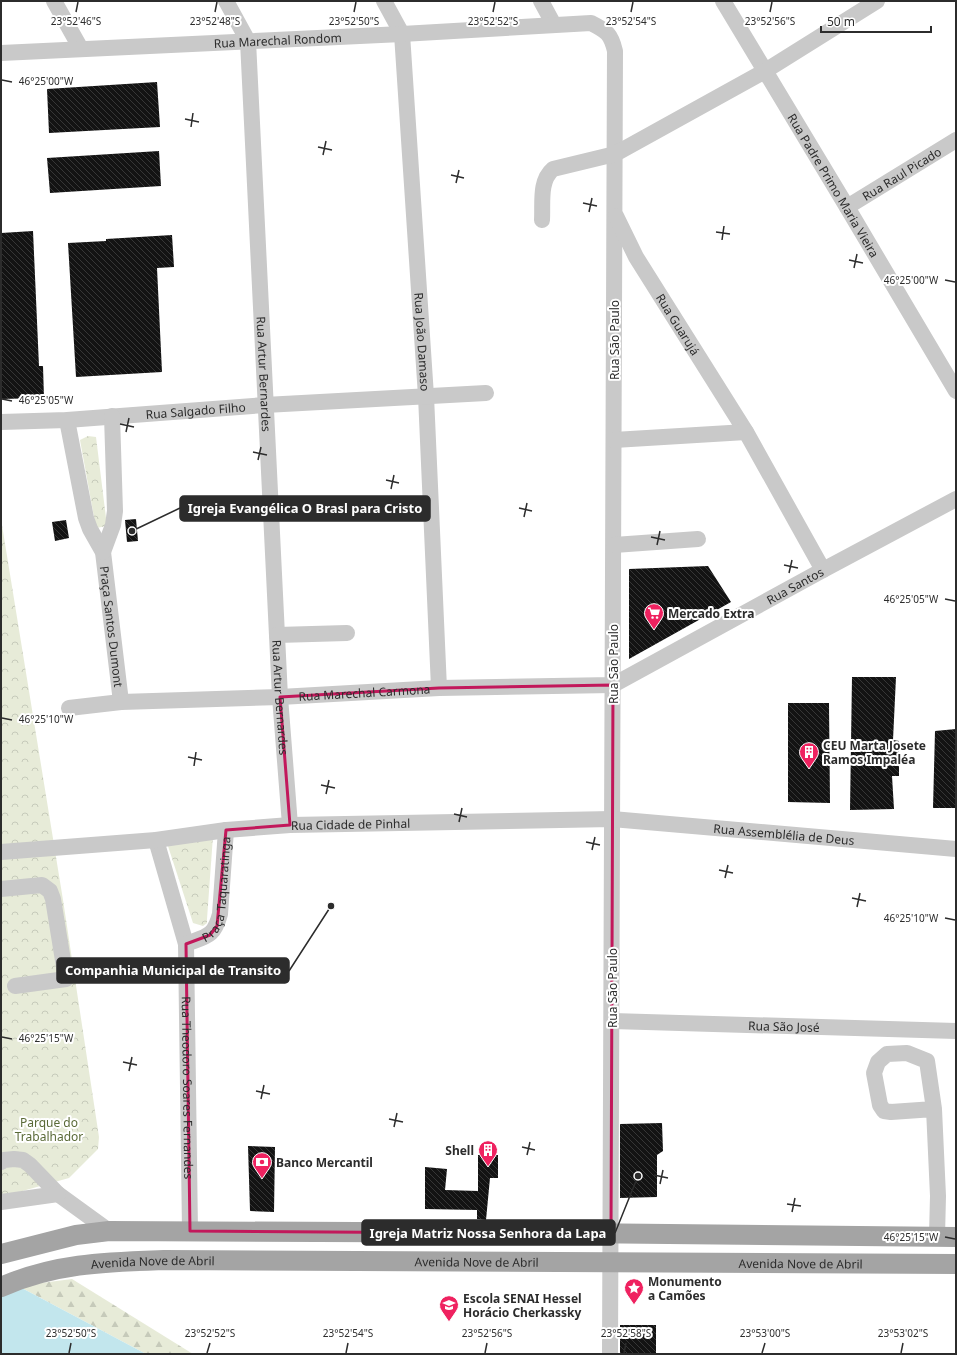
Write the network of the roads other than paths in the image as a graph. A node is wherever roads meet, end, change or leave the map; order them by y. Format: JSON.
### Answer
{"nodes":[{"id":1,"x":54,"y":1,"type":"edge"},
{"id":2,"x":226,"y":1,"type":"edge"},
{"id":3,"x":384,"y":1,"type":"edge"},
{"id":4,"x":541,"y":1,"type":"edge"},
{"id":5,"x":723,"y":1,"type":"edge"},
{"id":6,"x":878,"y":1,"type":"edge"},
{"id":7,"x":554,"y":25,"type":"junction"},
{"id":8,"x":402,"y":34,"type":"junction"},
{"id":9,"x":248,"y":41,"type":"junction"},
{"id":10,"x":81,"y":49,"type":"junction"},
{"id":11,"x":1,"y":52,"type":"edge"},
{"id":12,"x":764,"y":72,"type":"junction"},
{"id":13,"x":956,"y":140,"type":"edge"},
{"id":14,"x":615,"y":154,"type":"junction"},
{"id":15,"x":848,"y":207,"type":"junction"},
{"id":16,"x":615,"y":213,"type":"junction"},
{"id":17,"x":542,"y":220,"type":"dead end"},
{"id":18,"x":956,"y":391,"type":"edge"},
{"id":19,"x":486,"y":393,"type":"dead end"},
{"id":20,"x":426,"y":396,"type":"junction"},
{"id":21,"x":265,"y":405,"type":"junction"},
{"id":22,"x":112,"y":416,"type":"junction"},
{"id":23,"x":67,"y":420,"type":"junction"},
{"id":24,"x":1,"y":422,"type":"edge"},
{"id":25,"x":746,"y":432,"type":"junction"},
{"id":26,"x":614,"y":440,"type":"junction"},
{"id":27,"x":956,"y":499,"type":"edge"},
{"id":28,"x":698,"y":539,"type":"dead end"},
{"id":29,"x":614,"y":545,"type":"junction"},
{"id":30,"x":103,"y":552,"type":"junction"},
{"id":31,"x":823,"y":570,"type":"junction"},
{"id":32,"x":347,"y":633,"type":"dead end"},
{"id":33,"x":276,"y":635,"type":"junction"},
{"id":34,"x":613,"y":685,"type":"junction"},
{"id":35,"x":439,"y":688,"type":"junction"},
{"id":36,"x":280,"y":697,"type":"junction"},
{"id":37,"x":121,"y":702,"type":"junction"},
{"id":38,"x":69,"y":708,"type":"dead end"},
{"id":39,"x":612,"y":819,"type":"junction"},
{"id":40,"x":290,"y":825,"type":"junction"},
{"id":41,"x":226,"y":830,"type":"junction"},
{"id":42,"x":156,"y":840,"type":"junction"},
{"id":43,"x":956,"y":849,"type":"edge"},
{"id":44,"x":1,"y":852,"type":"edge"},
{"id":45,"x":1,"y":889,"type":"edge"},
{"id":46,"x":186,"y":944,"type":"junction"},
{"id":47,"x":15,"y":986,"type":"dead end"},
{"id":48,"x":612,"y":1022,"type":"junction"},
{"id":49,"x":956,"y":1031,"type":"edge"},
{"id":50,"x":934,"y":1109,"type":"junction"},
{"id":51,"x":1,"y":1162,"type":"edge"},
{"id":52,"x":58,"y":1194,"type":"junction"},
{"id":53,"x":1,"y":1202,"type":"edge"},
{"id":54,"x":73,"y":1204,"type":"junction"},
{"id":55,"x":109,"y":1231,"type":"junction"},
{"id":56,"x":190,"y":1232,"type":"junction"},
{"id":57,"x":611,"y":1234,"type":"junction"},
{"id":58,"x":76,"y":1235,"type":"junction"},
{"id":59,"x":946,"y":1237,"type":"edge"},
{"id":60,"x":4,"y":1253,"type":"edge"},
{"id":61,"x":164,"y":1260,"type":"junction"},
{"id":62,"x":611,"y":1262,"type":"junction"},
{"id":63,"x":956,"y":1264,"type":"edge"},
{"id":64,"x":1,"y":1287,"type":"edge"},
{"id":65,"x":610,"y":1354,"type":"edge"}],
"edges":[{"from":1,"to":10,"type":"street"},
{"from":2,"to":9,"type":"street","name":"Rua Artur Bernardes"},
{"from":3,"to":8,"type":"street","name":"Rua João Damaso"},
{"from":4,"to":7,"type":"street"},
{"from":5,"to":12,"type":"street","name":"Rua Padre Primo Maria Vieira"},
{"from":6,"to":12,"type":"street"},
{"from":7,"to":8,"type":"street","name":"Rua Marechal Rondom"},
{"from":7,"to":14,"type":"street","name":"Rua São Paulo"},
{"from":8,"to":9,"type":"street","name":"Rua Marechal Rondom"},
{"from":8,"to":20,"type":"street","name":"Rua João Damaso"},
{"from":9,"to":10,"type":"street","name":"Rua Marechal Rondom"},
{"from":9,"to":21,"type":"street","name":"Rua Artur Bernardes"},
{"from":10,"to":11,"type":"street","name":"Rua Marechal Rondom"},
{"from":12,"to":14,"type":"street"},
{"from":12,"to":15,"type":"street","name":"Rua Padre Primo Maria Vieira"},
{"from":13,"to":15,"type":"street","name":"Rua Raul Picado"},
{"from":14,"to":16,"type":"street","name":"Rua São Paulo"},
{"from":14,"to":17,"type":"street"},
{"from":15,"to":18,"type":"street","name":"Rua Padre Primo Maria Vieira"},
{"from":16,"to":25,"type":"street","name":"Rua Guarujá"},
{"from":16,"to":26,"type":"street","name":"Rua São Paulo"},
{"from":19,"to":20,"type":"street","name":"Rua Salgado Filho"},
{"from":20,"to":21,"type":"street","name":"Rua Salgado Filho"},
{"from":20,"to":35,"type":"street","name":"Rua João Damaso"},
{"from":21,"to":22,"type":"street","name":"Rua Salgado Filho"},
{"from":21,"to":33,"type":"street","name":"Rua Artur Bernardes"},
{"from":22,"to":23,"type":"street","name":"Rua Salgado Filho"},
{"from":22,"to":30,"type":"street","name":"Praça Santos Dumont"},
{"from":23,"to":24,"type":"street","name":"Rua Salgado Filho"},
{"from":23,"to":30,"type":"street","name":"Praça Santos Dumont"},
{"from":25,"to":26,"type":"street"},
{"from":25,"to":31,"type":"street","name":"Rua Guarujá"},
{"from":26,"to":29,"type":"street","name":"Rua São Paulo"},
{"from":27,"to":31,"type":"street","name":"Rua Santos"},
{"from":28,"to":29,"type":"street"},
{"from":29,"to":34,"type":"street","name":"Rua São Paulo"},
{"from":30,"to":37,"type":"street","name":"Praça Santos Dumont"},
{"from":31,"to":34,"type":"street","name":"Rua Santos"},
{"from":32,"to":33,"type":"street"},
{"from":33,"to":36,"type":"street","name":"Rua Artur Bernardes"},
{"from":34,"to":35,"type":"street","name":"Rua Marechal Carmona"},
{"from":34,"to":39,"type":"street","name":"Rua São Paulo"},
{"from":35,"to":36,"type":"street","name":"Rua Marechal Carmona"},
{"from":36,"to":37,"type":"street","name":"Rua Marechal Carmona"},
{"from":36,"to":40,"type":"street","name":"Rua Artur Bernardes"},
{"from":37,"to":38,"type":"street","name":"Rua Marechal Carmona"},
{"from":39,"to":40,"type":"street","name":"Rua Cidade de Pinhal"},
{"from":39,"to":43,"type":"street","name":"Rua Assemblélia de Deus"},
{"from":39,"to":48,"type":"street","name":"Rua São Paulo"},
{"from":40,"to":41,"type":"street","name":"Rua Cidade de Pinhal"},
{"from":41,"to":42,"type":"street","name":"Rua Cidade de Pinhal"},
{"from":41,"to":46,"type":"street","name":"Praça Taquaratinga"},
{"from":42,"to":44,"type":"street","name":"Rua Cidade de Pinhal"},
{"from":42,"to":46,"type":"street","name":"Praça Taquaratinga"},
{"from":45,"to":47,"type":"street"},
{"from":46,"to":56,"type":"street","name":"Rua Theodoro Soares Fernandes"},
{"from":48,"to":49,"type":"street","name":"Rua São José"},
{"from":48,"to":57,"type":"street","name":"Rua São Paulo"},
{"from":50,"to":50,"type":"street"},
{"from":50,"to":59,"type":"street"},
{"from":51,"to":52,"type":"street"},
{"from":52,"to":53,"type":"street"},
{"from":52,"to":54,"type":"street"},
{"from":54,"to":55,"type":"street"},
{"from":54,"to":58,"type":"street"},
{"from":55,"to":56,"type":"main road"},
{"from":55,"to":58,"type":"main road"},
{"from":56,"to":57,"type":"main road"},
{"from":56,"to":61,"type":"main road"},
{"from":57,"to":59,"type":"main road"},
{"from":57,"to":62,"type":"street","name":"Rua São Paulo"},
{"from":58,"to":60,"type":"main road"},
{"from":61,"to":62,"type":"main road","name":"Avenida Nove de Abril"},
{"from":61,"to":64,"type":"main road","name":"Avenida Nove de Abril"},
{"from":62,"to":63,"type":"main road","name":"Avenida Nove de Abril"},
{"from":62,"to":65,"type":"street","name":"Rua São Paulo"}]}
